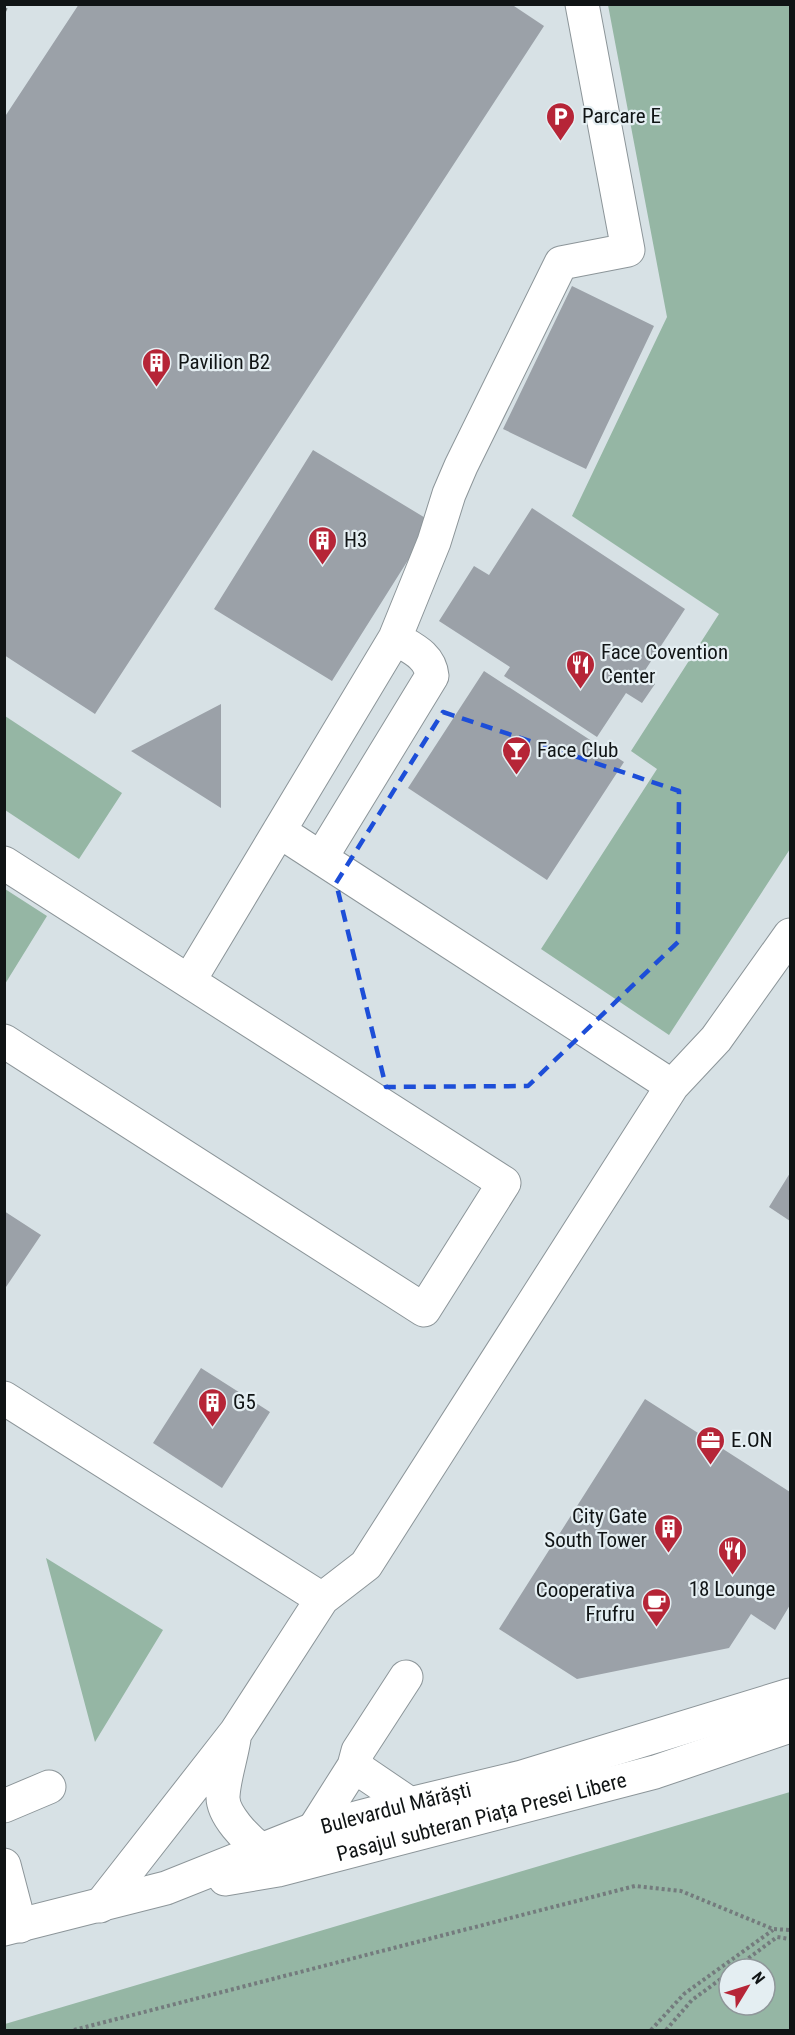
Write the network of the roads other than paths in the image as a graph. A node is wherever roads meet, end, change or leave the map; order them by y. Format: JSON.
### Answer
{"nodes":[{"id":1,"x":582,"y":4,"type":"edge"},
{"id":2,"x":395,"y":638,"type":"junction"},
{"id":3,"x":279,"y":831,"type":"junction"},
{"id":4,"x":321,"y":858,"type":"junction"},
{"id":5,"x":4,"y":863,"type":"edge"},
{"id":6,"x":790,"y":935,"type":"edge"},
{"id":7,"x":189,"y":981,"type":"junction"},
{"id":8,"x":4,"y":1041,"type":"edge"},
{"id":9,"x":672,"y":1086,"type":"junction"},
{"id":10,"x":4,"y":1398,"type":"edge"},
{"id":11,"x":322,"y":1599,"type":"junction"},
{"id":12,"x":406,"y":1677,"type":"dead end"},
{"id":13,"x":790,"y":1695,"type":"edge"},
{"id":14,"x":790,"y":1726,"type":"edge"},
{"id":15,"x":236,"y":1732,"type":"junction"},
{"id":16,"x":354,"y":1766,"type":"junction"},
{"id":17,"x":49,"y":1787,"type":"dead end"},
{"id":18,"x":410,"y":1804,"type":"junction"},
{"id":19,"x":4,"y":1806,"type":"edge"},
{"id":20,"x":314,"y":1829,"type":"junction"},
{"id":21,"x":261,"y":1850,"type":"junction"},
{"id":22,"x":4,"y":1865,"type":"edge"},
{"id":23,"x":166,"y":1888,"type":"junction"},
{"id":24,"x":100,"y":1906,"type":"junction"},
{"id":25,"x":12,"y":1927,"type":"edge"}],
"edges":[{"from":1,"to":2,"type":"main road"},
{"from":2,"to":3,"type":"main road"},
{"from":2,"to":4,"type":"main road"},
{"from":3,"to":4,"type":"main road"},
{"from":3,"to":7,"type":"main road"},
{"from":4,"to":9,"type":"main road"},
{"from":5,"to":7,"type":"main road"},
{"from":6,"to":9,"type":"main road"},
{"from":7,"to":8,"type":"main road"},
{"from":9,"to":11,"type":"main road"},
{"from":10,"to":11,"type":"main road"},
{"from":11,"to":15,"type":"main road"},
{"from":12,"to":16,"type":"main road"},
{"from":13,"to":18,"type":"main road","name":"Bulevardul Mărăști"},
{"from":14,"to":23,"type":"main road","name":"Pasajul subteran Piața Presei Libere"},
{"from":15,"to":21,"type":"main road"},
{"from":15,"to":24,"type":"main road"},
{"from":16,"to":18,"type":"main road"},
{"from":16,"to":20,"type":"main road"},
{"from":17,"to":19,"type":"main road"},
{"from":18,"to":20,"type":"main road","name":"Bulevardul Mărăști"},
{"from":20,"to":21,"type":"main road","name":"Bulevardul Mărăști"},
{"from":21,"to":23,"type":"main road","name":"Bulevardul Mărăști"},
{"from":22,"to":25,"type":"main road"},
{"from":23,"to":24,"type":"main road","name":"Bulevardul Mărăști"},
{"from":24,"to":25,"type":"main road","name":"Bulevardul Mărăști"}]}
